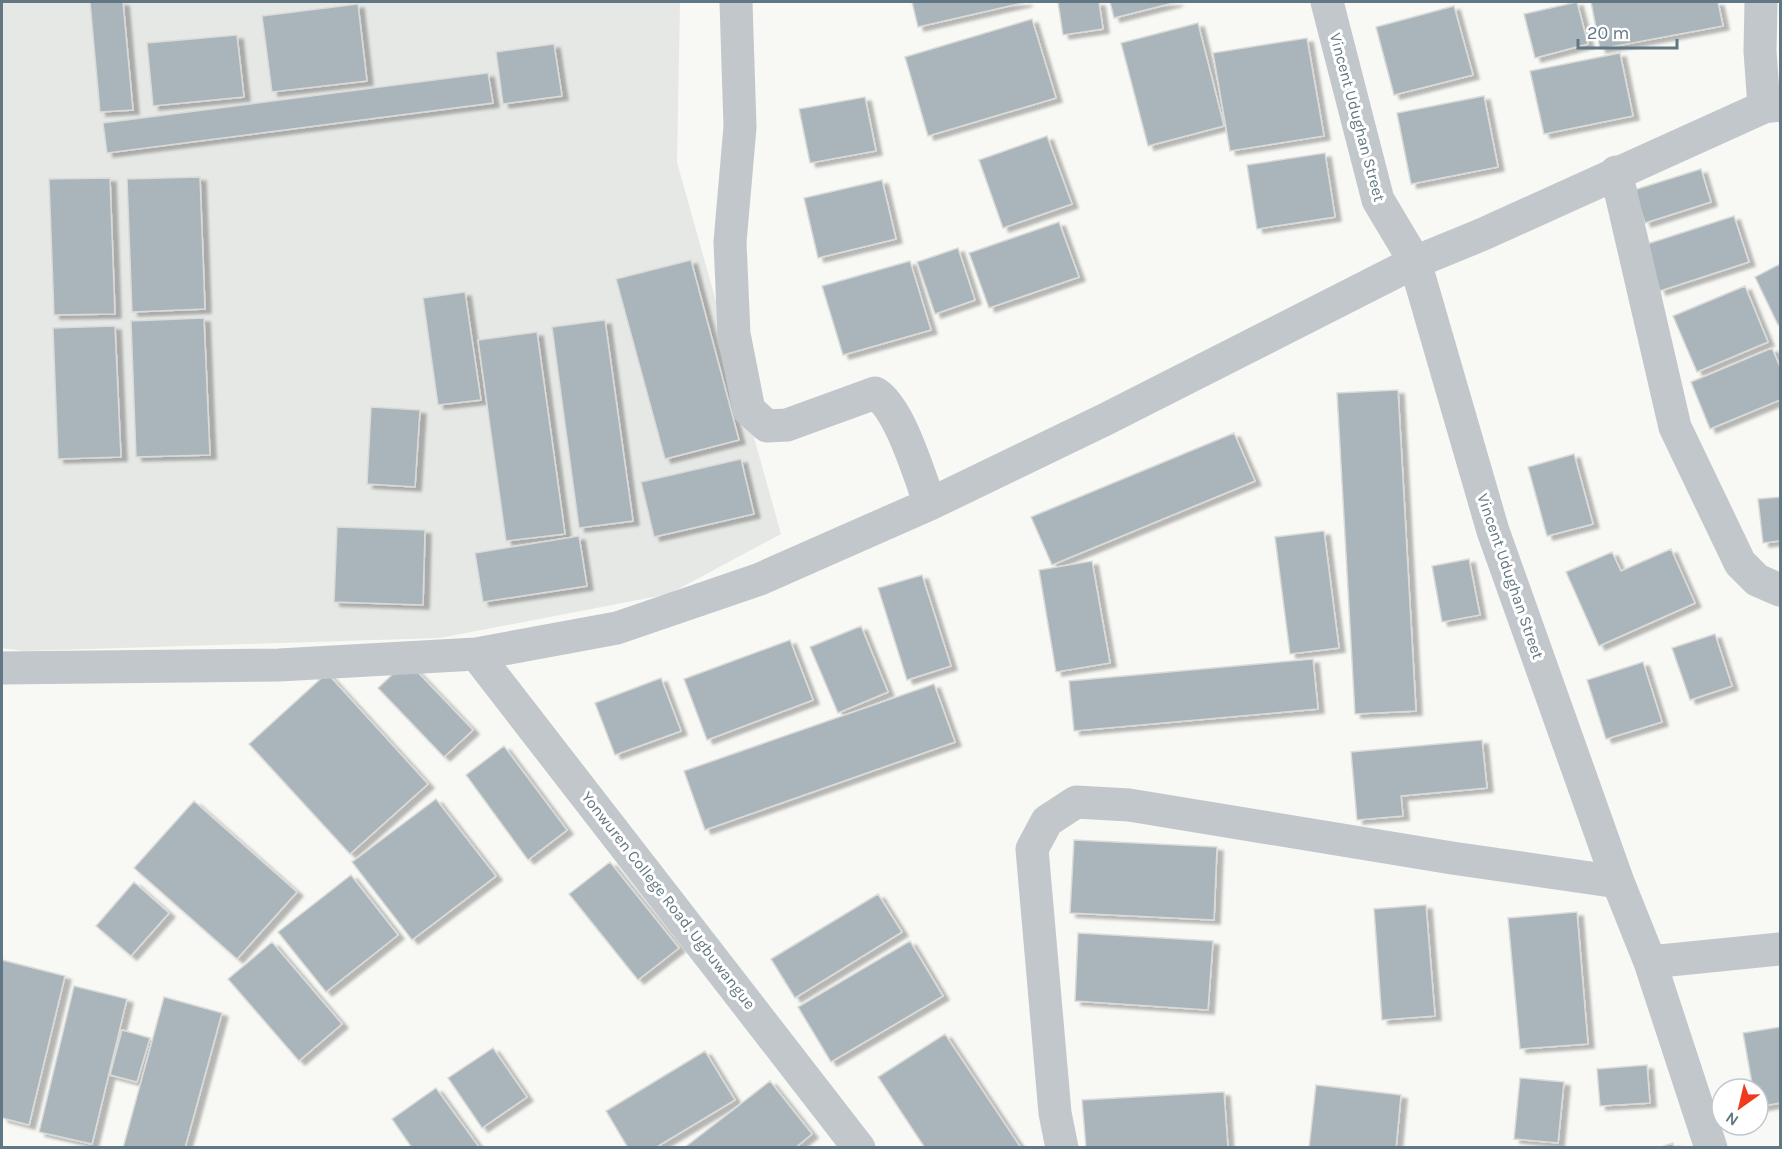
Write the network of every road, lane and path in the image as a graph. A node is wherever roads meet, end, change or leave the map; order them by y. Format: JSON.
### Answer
{"nodes":[{"id":1,"x":736,"y":2,"type":"edge"},
{"id":2,"x":1327,"y":2,"type":"edge"},
{"id":3,"x":1761,"y":2,"type":"edge"},
{"id":4,"x":1772,"y":106,"type":"edge"},
{"id":5,"x":1616,"y":172,"type":"junction"},
{"id":6,"x":1415,"y":262,"type":"junction"},
{"id":7,"x":930,"y":504,"type":"junction"},
{"id":8,"x":1780,"y":590,"type":"edge"},
{"id":9,"x":476,"y":654,"type":"junction"},
{"id":10,"x":2,"y":668,"type":"edge"},
{"id":11,"x":1618,"y":882,"type":"junction"},
{"id":12,"x":1780,"y":950,"type":"edge"},
{"id":13,"x":1650,"y":962,"type":"junction"},
{"id":14,"x":859,"y":1148,"type":"edge"},
{"id":15,"x":1062,"y":1148,"type":"edge"},
{"id":16,"x":1711,"y":1148,"type":"edge"}],
"edges":[{"from":1,"to":7,"type":"street"},
{"from":2,"to":6,"type":"street","name":"Vincent Udughan Street"},
{"from":3,"to":4,"type":"street"},
{"from":4,"to":5,"type":"street"},
{"from":5,"to":6,"type":"street"},
{"from":5,"to":8,"type":"street"},
{"from":6,"to":7,"type":"street"},
{"from":6,"to":11,"type":"street","name":"Vincent Udughan Street"},
{"from":7,"to":9,"type":"street"},
{"from":9,"to":10,"type":"street"},
{"from":9,"to":14,"type":"street","name":"Yonwuren College Road, Ugbuwangue"},
{"from":11,"to":13,"type":"street","name":"Vincent Udughan Street"},
{"from":11,"to":15,"type":"street"},
{"from":12,"to":13,"type":"street"},
{"from":13,"to":16,"type":"street","name":"Vincent Udughan Street"}]}
